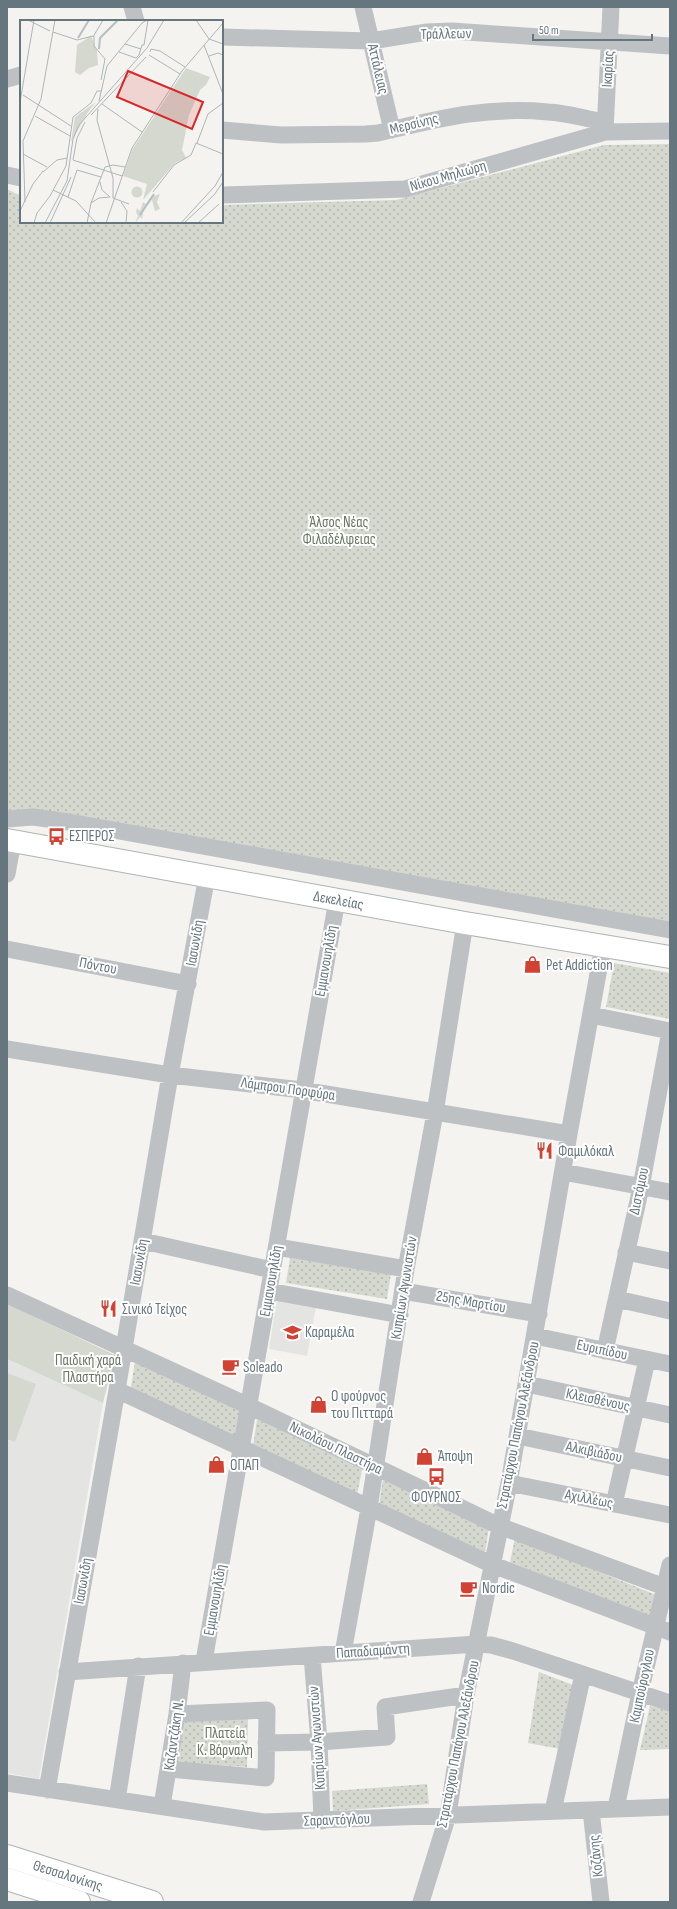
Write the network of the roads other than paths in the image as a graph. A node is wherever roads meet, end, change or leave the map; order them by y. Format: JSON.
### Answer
{"nodes":[{"id":1,"x":132,"y":7,"type":"edge"},
{"id":2,"x":363,"y":7,"type":"edge"},
{"id":3,"x":611,"y":7,"type":"edge"},
{"id":4,"x":136,"y":20,"type":"edge"},
{"id":5,"x":223,"y":37,"type":"edge"},
{"id":6,"x":371,"y":41,"type":"junction"},
{"id":7,"x":609,"y":43,"type":"junction"},
{"id":8,"x":670,"y":46,"type":"edge"},
{"id":9,"x":20,"y":75,"type":"edge"},
{"id":10,"x":7,"y":79,"type":"edge"},
{"id":11,"x":605,"y":127,"type":"junction"},
{"id":12,"x":223,"y":130,"type":"edge"},
{"id":13,"x":392,"y":130,"type":"junction"},
{"id":14,"x":670,"y":130,"type":"edge"},
{"id":15,"x":7,"y":176,"type":"edge"},
{"id":16,"x":20,"y":178,"type":"edge"},
{"id":17,"x":223,"y":195,"type":"edge"},
{"id":18,"x":7,"y":819,"type":"edge"},
{"id":19,"x":10,"y":841,"type":"edge"},
{"id":20,"x":7,"y":874,"type":"edge"},
{"id":21,"x":207,"y":876,"type":"junction"},
{"id":22,"x":337,"y":900,"type":"junction"},
{"id":23,"x":465,"y":923,"type":"junction"},
{"id":24,"x":670,"y":930,"type":"edge"},
{"id":25,"x":603,"y":946,"type":"junction"},
{"id":26,"x":7,"y":949,"type":"edge"},
{"id":27,"x":670,"y":957,"type":"edge"},
{"id":28,"x":188,"y":984,"type":"junction"},
{"id":29,"x":591,"y":1015,"type":"junction"},
{"id":30,"x":670,"y":1031,"type":"edge"},
{"id":31,"x":7,"y":1049,"type":"edge"},
{"id":32,"x":170,"y":1075,"type":"junction"},
{"id":33,"x":302,"y":1090,"type":"junction"},
{"id":34,"x":435,"y":1113,"type":"junction"},
{"id":35,"x":569,"y":1134,"type":"junction"},
{"id":36,"x":563,"y":1172,"type":"junction"},
{"id":37,"x":641,"y":1186,"type":"junction"},
{"id":38,"x":670,"y":1192,"type":"edge"},
{"id":39,"x":143,"y":1241,"type":"junction"},
{"id":40,"x":277,"y":1247,"type":"junction"},
{"id":41,"x":626,"y":1252,"type":"junction"},
{"id":42,"x":670,"y":1261,"type":"edge"},
{"id":43,"x":406,"y":1269,"type":"junction"},
{"id":44,"x":272,"y":1270,"type":"junction"},
{"id":45,"x":268,"y":1291,"type":"junction"},
{"id":46,"x":403,"y":1291,"type":"junction"},
{"id":47,"x":7,"y":1295,"type":"edge"},
{"id":48,"x":616,"y":1299,"type":"junction"},
{"id":49,"x":670,"y":1310,"type":"edge"},
{"id":50,"x":539,"y":1314,"type":"junction"},
{"id":51,"x":400,"y":1315,"type":"junction"},
{"id":52,"x":535,"y":1336,"type":"junction"},
{"id":53,"x":124,"y":1348,"type":"junction"},
{"id":54,"x":605,"y":1351,"type":"junction"},
{"id":55,"x":647,"y":1360,"type":"junction"},
{"id":56,"x":670,"y":1364,"type":"edge"},
{"id":57,"x":527,"y":1384,"type":"junction"},
{"id":58,"x":117,"y":1390,"type":"junction"},
{"id":59,"x":249,"y":1406,"type":"junction"},
{"id":60,"x":637,"y":1408,"type":"junction"},
{"id":61,"x":670,"y":1415,"type":"edge"},
{"id":62,"x":518,"y":1436,"type":"junction"},
{"id":63,"x":241,"y":1449,"type":"junction"},
{"id":64,"x":624,"y":1459,"type":"junction"},
{"id":65,"x":376,"y":1467,"type":"junction"},
{"id":66,"x":670,"y":1468,"type":"edge"},
{"id":67,"x":509,"y":1483,"type":"junction"},
{"id":68,"x":614,"y":1504,"type":"junction"},
{"id":69,"x":369,"y":1508,"type":"junction"},
{"id":70,"x":670,"y":1515,"type":"edge"},
{"id":71,"x":499,"y":1526,"type":"junction"},
{"id":72,"x":493,"y":1565,"type":"junction"},
{"id":73,"x":670,"y":1565,"type":"edge"},
{"id":74,"x":667,"y":1588,"type":"edge"},
{"id":75,"x":662,"y":1630,"type":"edge"},
{"id":76,"x":477,"y":1644,"type":"junction"},
{"id":77,"x":343,"y":1653,"type":"junction"},
{"id":78,"x":312,"y":1656,"type":"junction"},
{"id":79,"x":204,"y":1661,"type":"junction"},
{"id":80,"x":183,"y":1663,"type":"junction"},
{"id":81,"x":138,"y":1666,"type":"junction"},
{"id":82,"x":67,"y":1672,"type":"junction"},
{"id":83,"x":584,"y":1674,"type":"junction"},
{"id":84,"x":640,"y":1693,"type":"junction"},
{"id":85,"x":466,"y":1695,"type":"junction"},
{"id":86,"x":670,"y":1703,"type":"edge"},
{"id":87,"x":177,"y":1714,"type":"junction"},
{"id":88,"x":319,"y":1742,"type":"junction"},
{"id":89,"x":266,"y":1744,"type":"junction"},
{"id":90,"x":169,"y":1769,"type":"junction"},
{"id":91,"x":7,"y":1783,"type":"edge"},
{"id":92,"x":47,"y":1790,"type":"junction"},
{"id":93,"x":117,"y":1800,"type":"junction"},
{"id":94,"x":162,"y":1806,"type":"junction"},
{"id":95,"x":670,"y":1807,"type":"edge"},
{"id":96,"x":616,"y":1808,"type":"junction"},
{"id":97,"x":590,"y":1810,"type":"junction"},
{"id":98,"x":554,"y":1811,"type":"junction"},
{"id":99,"x":448,"y":1815,"type":"junction"},
{"id":100,"x":322,"y":1821,"type":"junction"},
{"id":101,"x":7,"y":1856,"type":"edge"},
{"id":102,"x":7,"y":1879,"type":"edge"},
{"id":103,"x":79,"y":1902,"type":"edge"},
{"id":104,"x":152,"y":1902,"type":"edge"},
{"id":105,"x":424,"y":1902,"type":"edge"},
{"id":106,"x":601,"y":1902,"type":"edge"}],
"edges":[{"from":1,"to":4,"type":"street"},
{"from":2,"to":6,"type":"street","name":"Αττάλειας"},
{"from":3,"to":7,"type":"street","name":"Ικαρίας"},
{"from":5,"to":6,"type":"street","name":"Τράλλεων"},
{"from":6,"to":7,"type":"street","name":"Τράλλεων"},
{"from":6,"to":13,"type":"street","name":"Αττάλειας"},
{"from":7,"to":8,"type":"street","name":"Τράλλεων"},
{"from":7,"to":11,"type":"street","name":"Ικαρίας"},
{"from":9,"to":10,"type":"street"},
{"from":11,"to":13,"type":"street","name":"Μερσίνης"},
{"from":11,"to":14,"type":"street","name":"Νίκου Μηλιώρη"},
{"from":11,"to":17,"type":"street","name":"Νίκου Μηλιώρη"},
{"from":12,"to":13,"type":"street","name":"Μερσίνης"},
{"from":15,"to":16,"type":"street"},
{"from":18,"to":24,"type":"street"},
{"from":19,"to":20,"type":"street"},
{"from":19,"to":21,"type":"main road","name":"Δεκελείας"},
{"from":21,"to":22,"type":"main road","name":"Δεκελείας"},
{"from":21,"to":28,"type":"street","name":"Ιασωνίδη"},
{"from":22,"to":23,"type":"main road","name":"Δεκελείας"},
{"from":22,"to":33,"type":"street","name":"Εμμανουηλίδη"},
{"from":23,"to":25,"type":"main road","name":"Δεκελείας"},
{"from":23,"to":34,"type":"street","name":"Κυπρίων Αγωνιστών"},
{"from":25,"to":27,"type":"main road","name":"Δεκελείας"},
{"from":25,"to":29,"type":"street","name":"Στρατάρχου Παπάγου Αλεξάνδρου"},
{"from":26,"to":28,"type":"street","name":"Πόντου"},
{"from":28,"to":32,"type":"street","name":"Ιασωνίδη"},
{"from":29,"to":30,"type":"street"},
{"from":29,"to":35,"type":"street","name":"Στρατάρχου Παπάγου Αλεξάνδρου"},
{"from":30,"to":37,"type":"street","name":"Διστόμου"},
{"from":31,"to":32,"type":"street","name":"Λάμπρου Πορφύρα"},
{"from":32,"to":33,"type":"street","name":"Λάμπρου Πορφύρα"},
{"from":32,"to":39,"type":"street","name":"Ιασωνίδη"},
{"from":33,"to":34,"type":"street","name":"Λάμπρου Πορφύρα"},
{"from":33,"to":40,"type":"street","name":"Εμμανουηλίδη"},
{"from":34,"to":35,"type":"street","name":"Λάμπρου Πορφύρα"},
{"from":34,"to":43,"type":"street","name":"Κυπρίων Αγωνιστών"},
{"from":35,"to":36,"type":"street","name":"Στρατάρχου Παπάγου Αλεξάνδρου"},
{"from":36,"to":37,"type":"street"},
{"from":36,"to":50,"type":"street","name":"Στρατάρχου Παπάγου Αλεξάνδρου"},
{"from":37,"to":38,"type":"street"},
{"from":37,"to":41,"type":"street","name":"Διστόμου"},
{"from":39,"to":44,"type":"street"},
{"from":39,"to":53,"type":"street","name":"Ιασωνίδη"},
{"from":40,"to":43,"type":"street"},
{"from":40,"to":44,"type":"street","name":"Εμμανουηλίδη"},
{"from":41,"to":42,"type":"street"},
{"from":41,"to":48,"type":"street","name":"Διστόμου"},
{"from":43,"to":46,"type":"street","name":"Κυπρίων Αγωνιστών"},
{"from":44,"to":45,"type":"street","name":"Εμμανουηλίδη"},
{"from":45,"to":51,"type":"street"},
{"from":45,"to":59,"type":"street","name":"Εμμανουηλίδη"},
{"from":46,"to":50,"type":"street","name":"25ης Μαρτίου"},
{"from":46,"to":51,"type":"street","name":"Κυπρίων Αγωνιστών"},
{"from":47,"to":53,"type":"street","name":"Νικολάου Πλαστήρα"},
{"from":48,"to":49,"type":"street"},
{"from":48,"to":54,"type":"street","name":"Διστόμου"},
{"from":50,"to":52,"type":"street","name":"Στρατάρχου Παπάγου Αλεξάνδρου"},
{"from":51,"to":65,"type":"street","name":"Κυπρίων Αγωνιστών"},
{"from":52,"to":54,"type":"street","name":"Ευριπίδου"},
{"from":52,"to":57,"type":"street","name":"Στρατάρχου Παπάγου Αλεξάνδρου"},
{"from":53,"to":58,"type":"street","name":"Ιασωνίδη"},
{"from":53,"to":59,"type":"street","name":"Νικολάου Πλαστήρα"},
{"from":54,"to":55,"type":"street","name":"Ευριπίδου"},
{"from":55,"to":56,"type":"street","name":"Ευριπίδου"},
{"from":55,"to":60,"type":"street"},
{"from":57,"to":60,"type":"street","name":"Κλεισθένους"},
{"from":57,"to":62,"type":"street","name":"Στρατάρχου Παπάγου Αλεξάνδρου"},
{"from":58,"to":63,"type":"street"},
{"from":58,"to":82,"type":"street","name":"Ιασωνίδη"},
{"from":59,"to":63,"type":"street","name":"Εμμανουηλίδη"},
{"from":59,"to":65,"type":"street","name":"Νικολάου Πλαστήρα"},
{"from":60,"to":61,"type":"street","name":"Κλεισθένους"},
{"from":60,"to":64,"type":"street"},
{"from":62,"to":64,"type":"street","name":"Αλκιβιάδου"},
{"from":62,"to":67,"type":"street","name":"Στρατάρχου Παπάγου Αλεξάνδρου"},
{"from":63,"to":69,"type":"street"},
{"from":63,"to":79,"type":"street","name":"Εμμανουηλίδη"},
{"from":64,"to":66,"type":"street","name":"Αλκιβιάδου"},
{"from":64,"to":68,"type":"street"},
{"from":65,"to":69,"type":"street","name":"Κυπρίων Αγωνιστών"},
{"from":65,"to":71,"type":"street","name":"Νικολάου Πλαστήρα"},
{"from":67,"to":68,"type":"street","name":"Αχιλλέως"},
{"from":67,"to":71,"type":"street","name":"Στρατάρχου Παπάγου Αλεξάνδρου"},
{"from":68,"to":70,"type":"street","name":"Αχιλλέως"},
{"from":69,"to":72,"type":"street"},
{"from":69,"to":77,"type":"street","name":"Κυπρίων Αγωνιστών"},
{"from":71,"to":72,"type":"street","name":"Στρατάρχου Παπάγου Αλεξάνδρου"},
{"from":71,"to":74,"type":"street","name":"Νικολάου Πλαστήρα"},
{"from":72,"to":75,"type":"street"},
{"from":72,"to":76,"type":"street","name":"Στρατάρχου Παπάγου Αλεξάνδρου"},
{"from":73,"to":74,"type":"street","name":"Καμπούρογλου"},
{"from":74,"to":75,"type":"street","name":"Καμπούρογλου"},
{"from":75,"to":84,"type":"street","name":"Καμπούρογλου"},
{"from":76,"to":77,"type":"street","name":"Παπαδιαμάντη"},
{"from":76,"to":83,"type":"street","name":"Παπαδιαμάντη"},
{"from":76,"to":85,"type":"street","name":"Στρατάρχου Παπάγου Αλεξάνδρου"},
{"from":77,"to":78,"type":"street","name":"Παπαδιαμάντη"},
{"from":78,"to":79,"type":"street","name":"Παπαδιαμάντη"},
{"from":78,"to":88,"type":"street","name":"Κυπρίων Αγωνιστών"},
{"from":79,"to":80,"type":"street","name":"Παπαδιαμάντη"},
{"from":80,"to":81,"type":"street","name":"Παπαδιαμάντη"},
{"from":80,"to":87,"type":"street","name":"Καζαντζάκη Ν."},
{"from":81,"to":82,"type":"street","name":"Παπαδιαμάντη"},
{"from":81,"to":93,"type":"street"},
{"from":82,"to":92,"type":"street","name":"Ιασωνίδη"},
{"from":83,"to":84,"type":"street","name":"Παπαδιαμάντη"},
{"from":83,"to":98,"type":"street"},
{"from":84,"to":86,"type":"street","name":"Παπαδιαμάντη"},
{"from":84,"to":96,"type":"street","name":"Καμπούρογλου"},
{"from":85,"to":88,"type":"street"},
{"from":85,"to":99,"type":"street","name":"Στρατάρχου Παπάγου Αλεξάνδρου"},
{"from":87,"to":89,"type":"street"},
{"from":87,"to":90,"type":"street","name":"Καζαντζάκη Ν."},
{"from":88,"to":89,"type":"street"},
{"from":88,"to":100,"type":"street","name":"Κυπρίων Αγωνιστών"},
{"from":89,"to":90,"type":"street"},
{"from":90,"to":94,"type":"street","name":"Καζαντζάκη Ν."},
{"from":91,"to":92,"type":"street","name":"Σαραντόγλου"},
{"from":92,"to":93,"type":"street","name":"Σαραντόγλου"},
{"from":93,"to":94,"type":"street","name":"Σαραντόγλου"},
{"from":94,"to":100,"type":"street","name":"Σαραντόγλου"},
{"from":95,"to":96,"type":"street","name":"Σαραντόγλου"},
{"from":96,"to":97,"type":"street","name":"Σαραντόγλου"},
{"from":97,"to":98,"type":"street","name":"Σαραντόγλου"},
{"from":97,"to":106,"type":"street","name":"Κοζάνης"},
{"from":98,"to":99,"type":"street","name":"Σαραντόγλου"},
{"from":99,"to":100,"type":"street","name":"Σαραντόγλου"},
{"from":99,"to":105,"type":"street","name":"Στρατάρχου Παπάγου Αλεξάνδρου"},
{"from":101,"to":104,"type":"main road","name":"Θεσσαλονίκης"},
{"from":102,"to":103,"type":"main road"}]}
